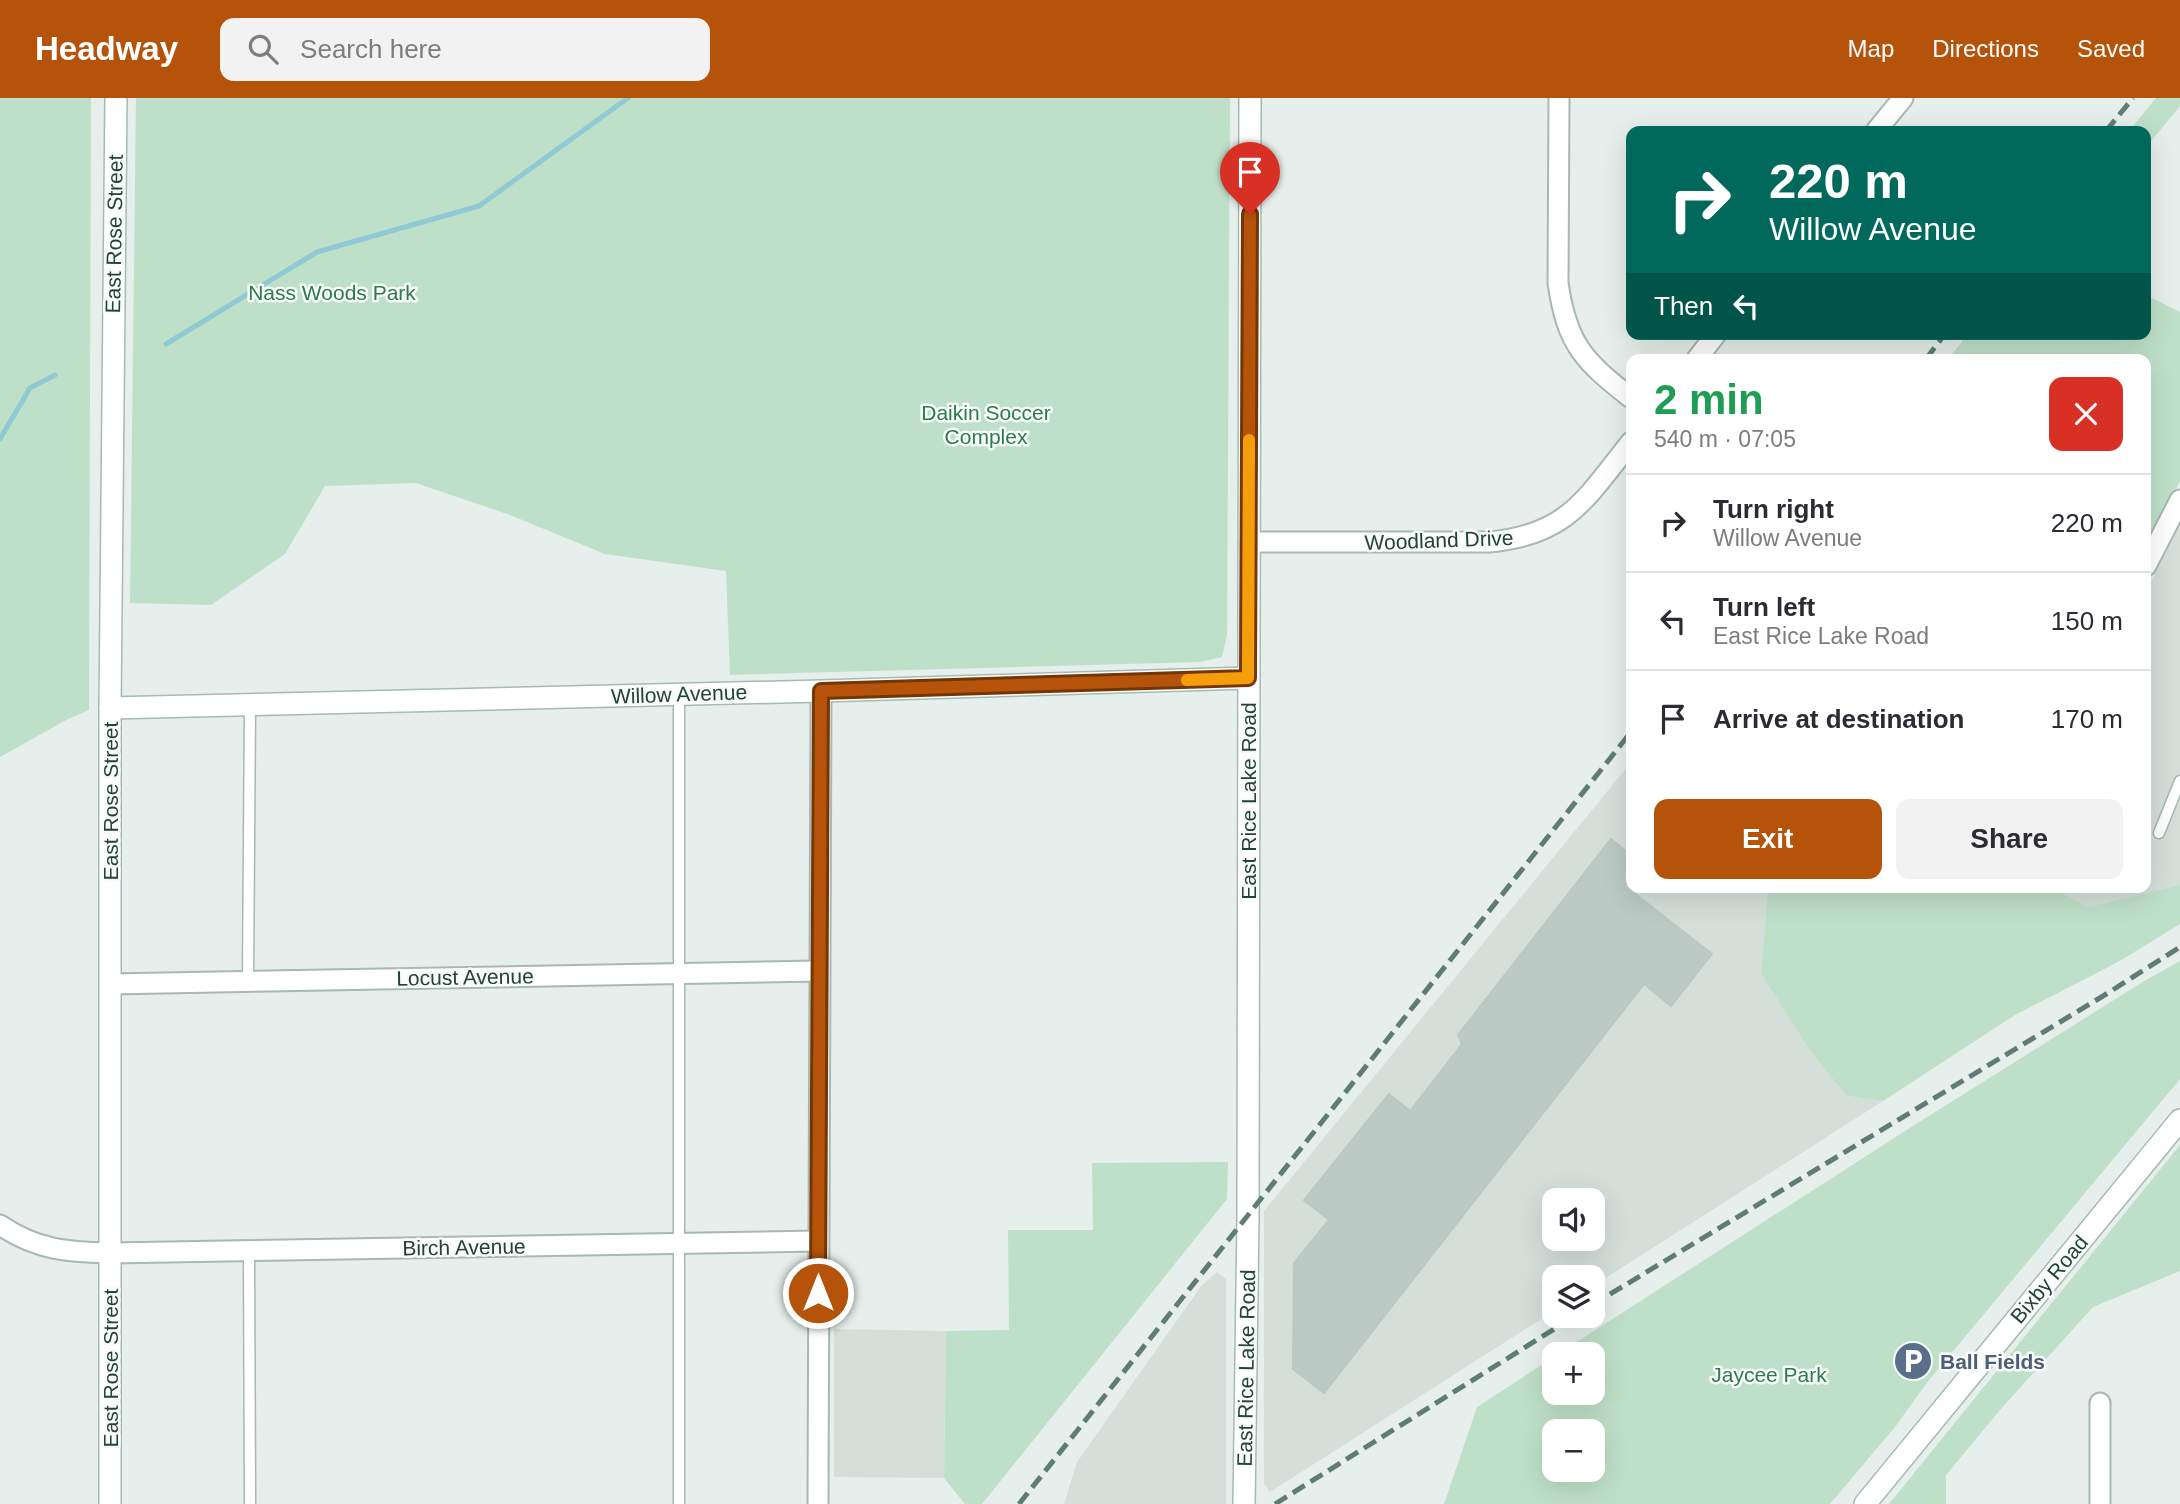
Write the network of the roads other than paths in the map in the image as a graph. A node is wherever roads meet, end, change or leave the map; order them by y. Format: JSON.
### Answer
{"nodes":[{"id":1,"x":116,"y":98,"type":"edge"},
{"id":2,"x":1250,"y":98,"type":"edge"},
{"id":3,"x":1559,"y":98,"type":"edge"},
{"id":4,"x":1903,"y":98,"type":"edge"},
{"id":5,"x":1880,"y":126,"type":"edge"},
{"id":6,"x":1711,"y":340,"type":"edge"},
{"id":7,"x":1701,"y":354,"type":"edge"},
{"id":8,"x":1626,"y":394,"type":"edge"},
{"id":9,"x":1626,"y":448,"type":"edge"},
{"id":10,"x":2180,"y":500,"type":"edge"},
{"id":11,"x":1249,"y":542,"type":"junction"},
{"id":12,"x":2151,"y":556,"type":"edge"},
{"id":13,"x":1248,"y":678,"type":"junction"},
{"id":14,"x":821,"y":691,"type":"junction"},
{"id":15,"x":679,"y":695,"type":"junction"},
{"id":16,"x":250,"y":705,"type":"junction"},
{"id":17,"x":110,"y":708,"type":"junction"},
{"id":18,"x":2180,"y":781,"type":"edge"},
{"id":19,"x":2159,"y":833,"type":"dead end"},
{"id":20,"x":819,"y":971,"type":"junction"},
{"id":21,"x":677,"y":973,"type":"junction"},
{"id":22,"x":248,"y":981,"type":"junction"},
{"id":23,"x":110,"y":984,"type":"junction"},
{"id":24,"x":2180,"y":1120,"type":"edge"},
{"id":25,"x":0,"y":1225,"type":"edge"},
{"id":26,"x":818,"y":1241,"type":"junction"},
{"id":27,"x":677,"y":1243,"type":"junction"},
{"id":28,"x":249,"y":1251,"type":"junction"},
{"id":29,"x":110,"y":1254,"type":"junction"},
{"id":30,"x":2100,"y":1403,"type":"dead end"},
{"id":31,"x":110,"y":1504,"type":"edge"},
{"id":32,"x":250,"y":1504,"type":"edge"},
{"id":33,"x":679,"y":1504,"type":"edge"},
{"id":34,"x":818,"y":1504,"type":"edge"},
{"id":35,"x":1244,"y":1504,"type":"edge"},
{"id":36,"x":1865,"y":1504,"type":"edge"},
{"id":37,"x":2100,"y":1504,"type":"edge"}],
"edges":[{"from":1,"to":17,"type":"street","name":"East Rose Street"},
{"from":2,"to":11,"type":"street","name":"East Rice Lake Road"},
{"from":3,"to":8,"type":"street"},
{"from":4,"to":5,"type":"street"},
{"from":6,"to":7,"type":"street"},
{"from":9,"to":11,"type":"street","name":"Woodland Drive"},
{"from":10,"to":12,"type":"street"},
{"from":11,"to":13,"type":"street","name":"East Rice Lake Road"},
{"from":13,"to":14,"type":"street","name":"Willow Avenue"},
{"from":13,"to":35,"type":"street","name":"East Rice Lake Road"},
{"from":14,"to":15,"type":"street","name":"Willow Avenue"},
{"from":14,"to":20,"type":"street"},
{"from":15,"to":16,"type":"street","name":"Willow Avenue"},
{"from":15,"to":21,"type":"lane"},
{"from":16,"to":17,"type":"street","name":"Willow Avenue"},
{"from":16,"to":22,"type":"lane"},
{"from":17,"to":23,"type":"street","name":"East Rose Street"},
{"from":18,"to":19,"type":"lane"},
{"from":20,"to":21,"type":"street","name":"Locust Avenue"},
{"from":20,"to":26,"type":"street"},
{"from":21,"to":22,"type":"street","name":"Locust Avenue"},
{"from":21,"to":27,"type":"lane"},
{"from":22,"to":23,"type":"street","name":"Locust Avenue"},
{"from":23,"to":29,"type":"street","name":"East Rose Street"},
{"from":24,"to":36,"type":"street","name":"Bixby Road"},
{"from":25,"to":29,"type":"street","name":"Birch Avenue"},
{"from":26,"to":27,"type":"street","name":"Birch Avenue"},
{"from":26,"to":34,"type":"street"},
{"from":27,"to":28,"type":"street","name":"Birch Avenue"},
{"from":27,"to":33,"type":"lane"},
{"from":28,"to":29,"type":"street","name":"Birch Avenue"},
{"from":28,"to":32,"type":"lane"},
{"from":29,"to":31,"type":"street","name":"East Rose Street"},
{"from":30,"to":37,"type":"street"}]}
